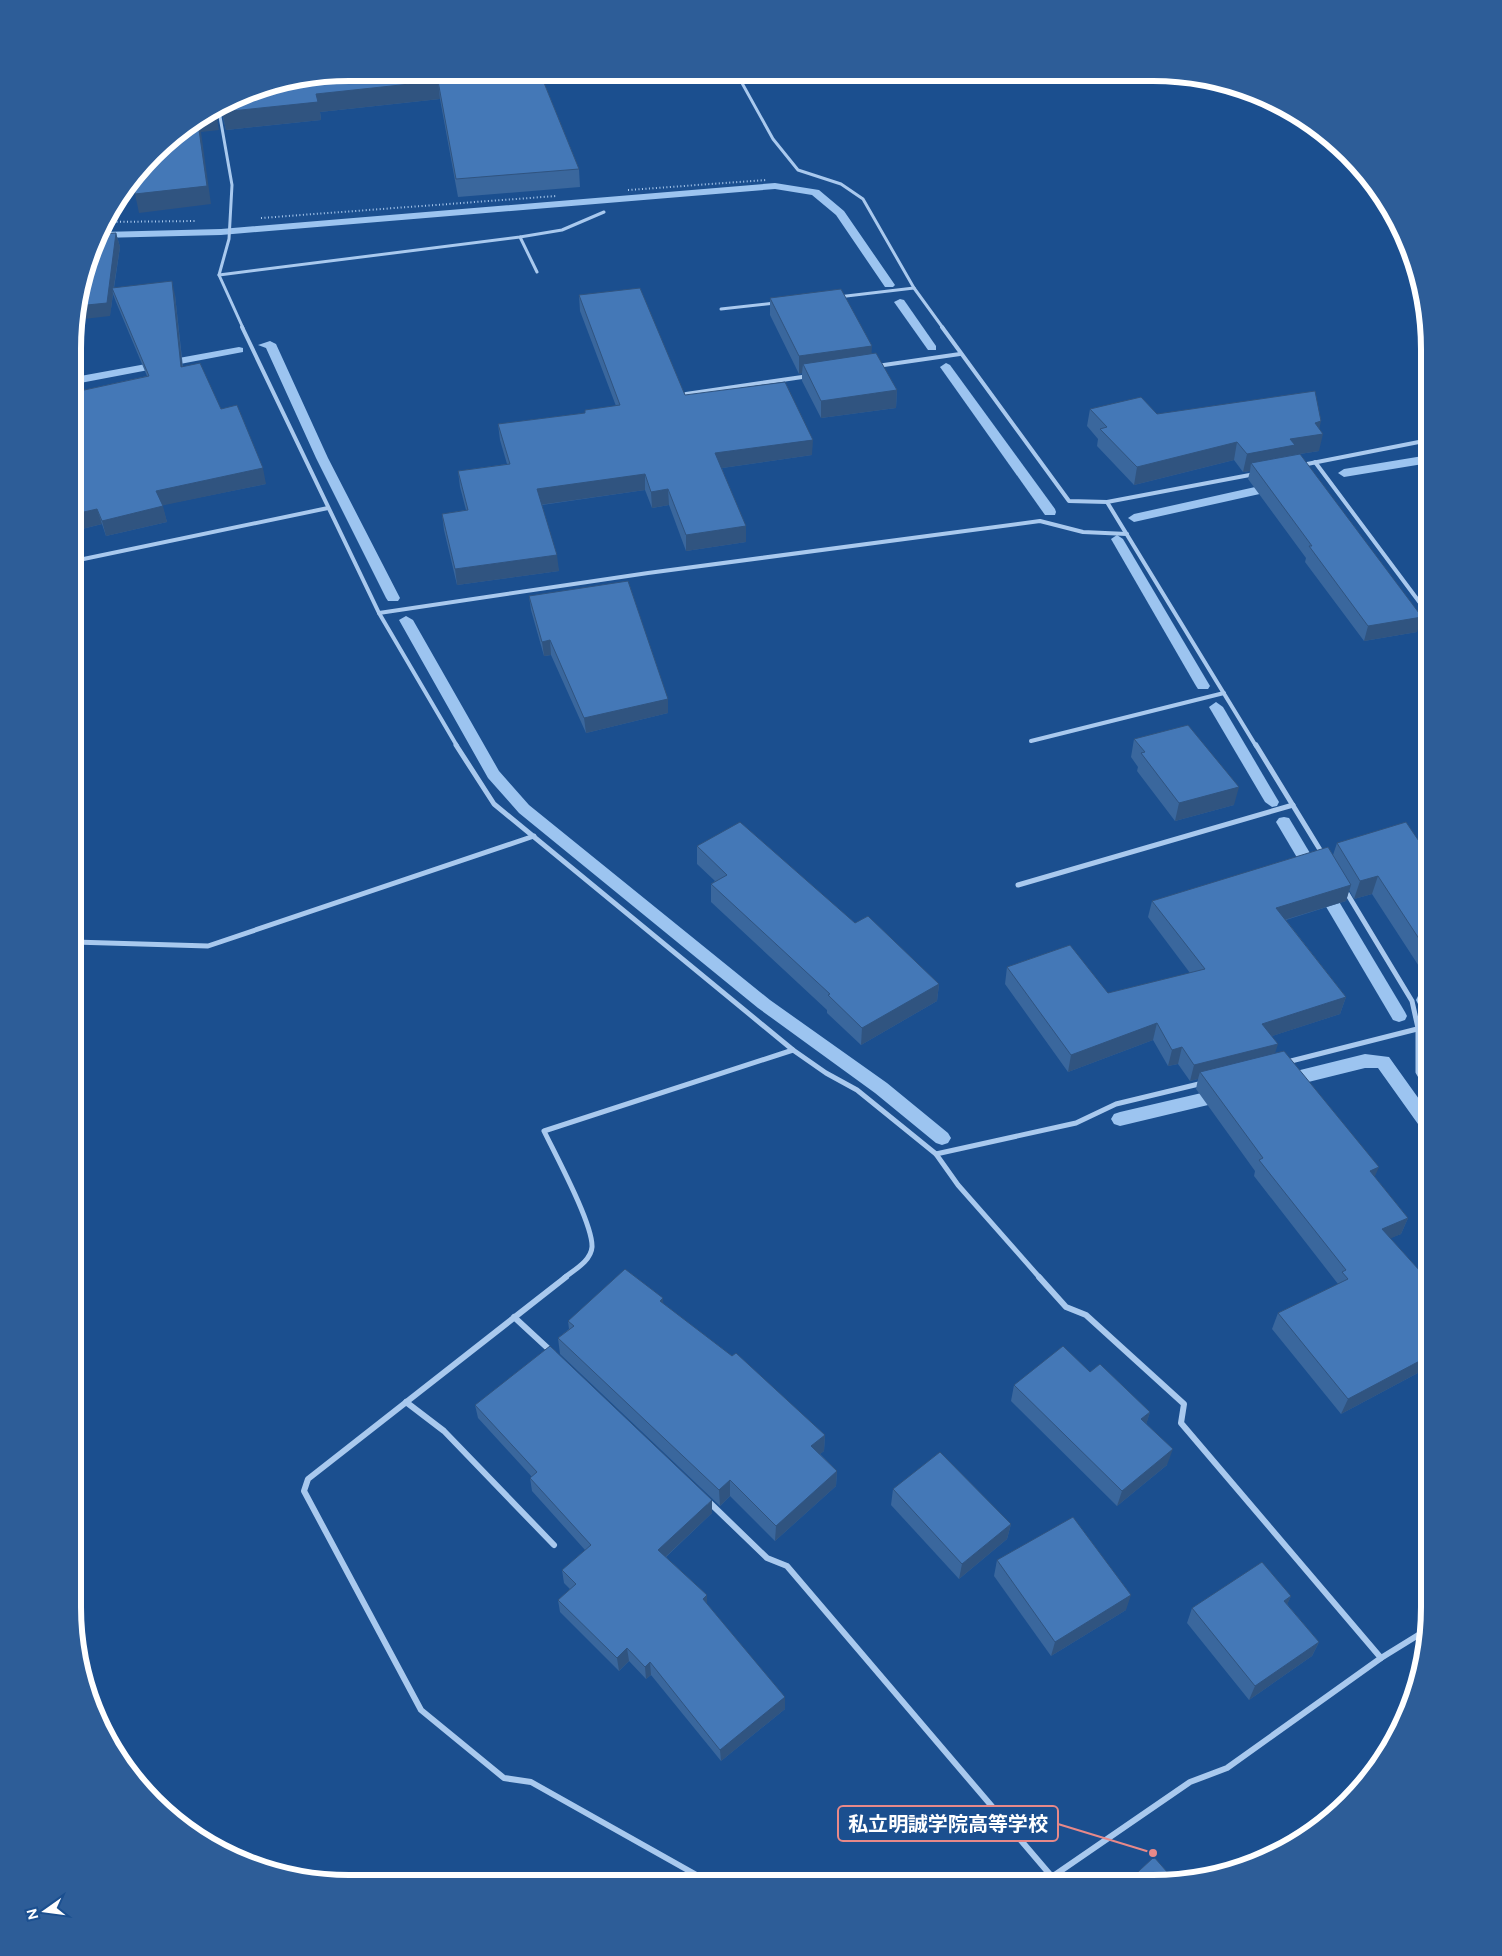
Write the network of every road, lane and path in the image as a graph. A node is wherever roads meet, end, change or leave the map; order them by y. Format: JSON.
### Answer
{"nodes":[{"id":1,"x":741,"y":81,"type":"edge"},
{"id":2,"x":220,"y":115,"type":"edge"},
{"id":3,"x":820,"y":176,"type":"junction"},
{"id":4,"x":627,"y":190,"type":"dead end"},
{"id":5,"x":558,"y":196,"type":"edge"},
{"id":6,"x":604,"y":212,"type":"dead end"},
{"id":7,"x":114,"y":222,"type":"edge"},
{"id":8,"x":230,"y":222,"type":"junction"},
{"id":9,"x":520,"y":237,"type":"junction"},
{"id":10,"x":537,"y":272,"type":"dead end"},
{"id":11,"x":219,"y":275,"type":"junction"},
{"id":12,"x":914,"y":288,"type":"junction"},
{"id":13,"x":837,"y":297,"type":"edge"},
{"id":14,"x":779,"y":303,"type":"edge"},
{"id":15,"x":720,"y":309,"type":"dead end"},
{"id":16,"x":960,"y":354,"type":"junction"},
{"id":17,"x":872,"y":367,"type":"edge"},
{"id":18,"x":813,"y":375,"type":"edge"},
{"id":19,"x":686,"y":394,"type":"edge"},
{"id":20,"x":1421,"y":442,"type":"edge"},
{"id":21,"x":1315,"y":462,"type":"junction"},
{"id":22,"x":1296,"y":466,"type":"edge"},
{"id":23,"x":1258,"y":473,"type":"edge"},
{"id":24,"x":1107,"y":502,"type":"junction"},
{"id":25,"x":328,"y":508,"type":"junction"},
{"id":26,"x":1127,"y":534,"type":"junction"},
{"id":27,"x":81,"y":560,"type":"edge"},
{"id":28,"x":1421,"y":604,"type":"edge"},
{"id":29,"x":379,"y":613,"type":"junction"},
{"id":30,"x":1224,"y":692,"type":"junction"},
{"id":31,"x":1031,"y":741,"type":"dead end"},
{"id":32,"x":1293,"y":805,"type":"junction"},
{"id":33,"x":534,"y":836,"type":"junction"},
{"id":34,"x":1324,"y":856,"type":"edge"},
{"id":35,"x":1340,"y":882,"type":"edge"},
{"id":36,"x":1018,"y":885,"type":"dead end"},
{"id":37,"x":81,"y":942,"type":"edge"},
{"id":38,"x":1421,"y":1027,"type":"edge"},
{"id":39,"x":1418,"y":1028,"type":"junction"},
{"id":40,"x":793,"y":1050,"type":"junction"},
{"id":41,"x":1276,"y":1064,"type":"edge"},
{"id":42,"x":1421,"y":1077,"type":"edge"},
{"id":43,"x":1210,"y":1081,"type":"edge"},
{"id":44,"x":936,"y":1154,"type":"junction"},
{"id":45,"x":514,"y":1317,"type":"junction"},
{"id":46,"x":558,"y":1358,"type":"edge"},
{"id":47,"x":406,"y":1402,"type":"junction"},
{"id":48,"x":702,"y":1496,"type":"edge"},
{"id":49,"x":554,"y":1545,"type":"dead end"},
{"id":50,"x":1419,"y":1635,"type":"edge"},
{"id":51,"x":1381,"y":1658,"type":"junction"},
{"id":52,"x":697,"y":1875,"type":"edge"},
{"id":53,"x":1050,"y":1875,"type":"edge"},
{"id":54,"x":1057,"y":1875,"type":"edge"}],
"edges":[{"from":1,"to":3,"type":"street"},
{"from":2,"to":8,"type":"street"},
{"from":3,"to":4,"type":"path"},
{"from":3,"to":12,"type":"street"},
{"from":5,"to":8,"type":"path"},
{"from":6,"to":9,"type":"street"},
{"from":7,"to":8,"type":"path"},
{"from":8,"to":11,"type":"street"},
{"from":9,"to":10,"type":"street"},
{"from":9,"to":11,"type":"street"},
{"from":11,"to":25,"type":"street"},
{"from":12,"to":13,"type":"street"},
{"from":12,"to":16,"type":"street"},
{"from":14,"to":15,"type":"street"},
{"from":16,"to":17,"type":"street"},
{"from":16,"to":24,"type":"street"},
{"from":18,"to":19,"type":"street"},
{"from":20,"to":21,"type":"street"},
{"from":21,"to":22,"type":"street"},
{"from":21,"to":28,"type":"street"},
{"from":23,"to":24,"type":"street"},
{"from":24,"to":26,"type":"street"},
{"from":25,"to":27,"type":"street"},
{"from":25,"to":29,"type":"street"},
{"from":26,"to":29,"type":"street"},
{"from":26,"to":30,"type":"street"},
{"from":29,"to":33,"type":"street"},
{"from":30,"to":31,"type":"street"},
{"from":30,"to":32,"type":"street"},
{"from":32,"to":34,"type":"street"},
{"from":32,"to":36,"type":"street"},
{"from":33,"to":37,"type":"street"},
{"from":33,"to":40,"type":"street"},
{"from":35,"to":39,"type":"street"},
{"from":38,"to":39,"type":"street"},
{"from":39,"to":41,"type":"street"},
{"from":39,"to":42,"type":"street"},
{"from":40,"to":44,"type":"street"},
{"from":40,"to":45,"type":"street"},
{"from":43,"to":44,"type":"street"},
{"from":44,"to":51,"type":"street"},
{"from":45,"to":46,"type":"street"},
{"from":45,"to":47,"type":"street"},
{"from":47,"to":49,"type":"street"},
{"from":47,"to":52,"type":"street"},
{"from":48,"to":53,"type":"street"},
{"from":50,"to":51,"type":"street"},
{"from":51,"to":54,"type":"street"}]}
